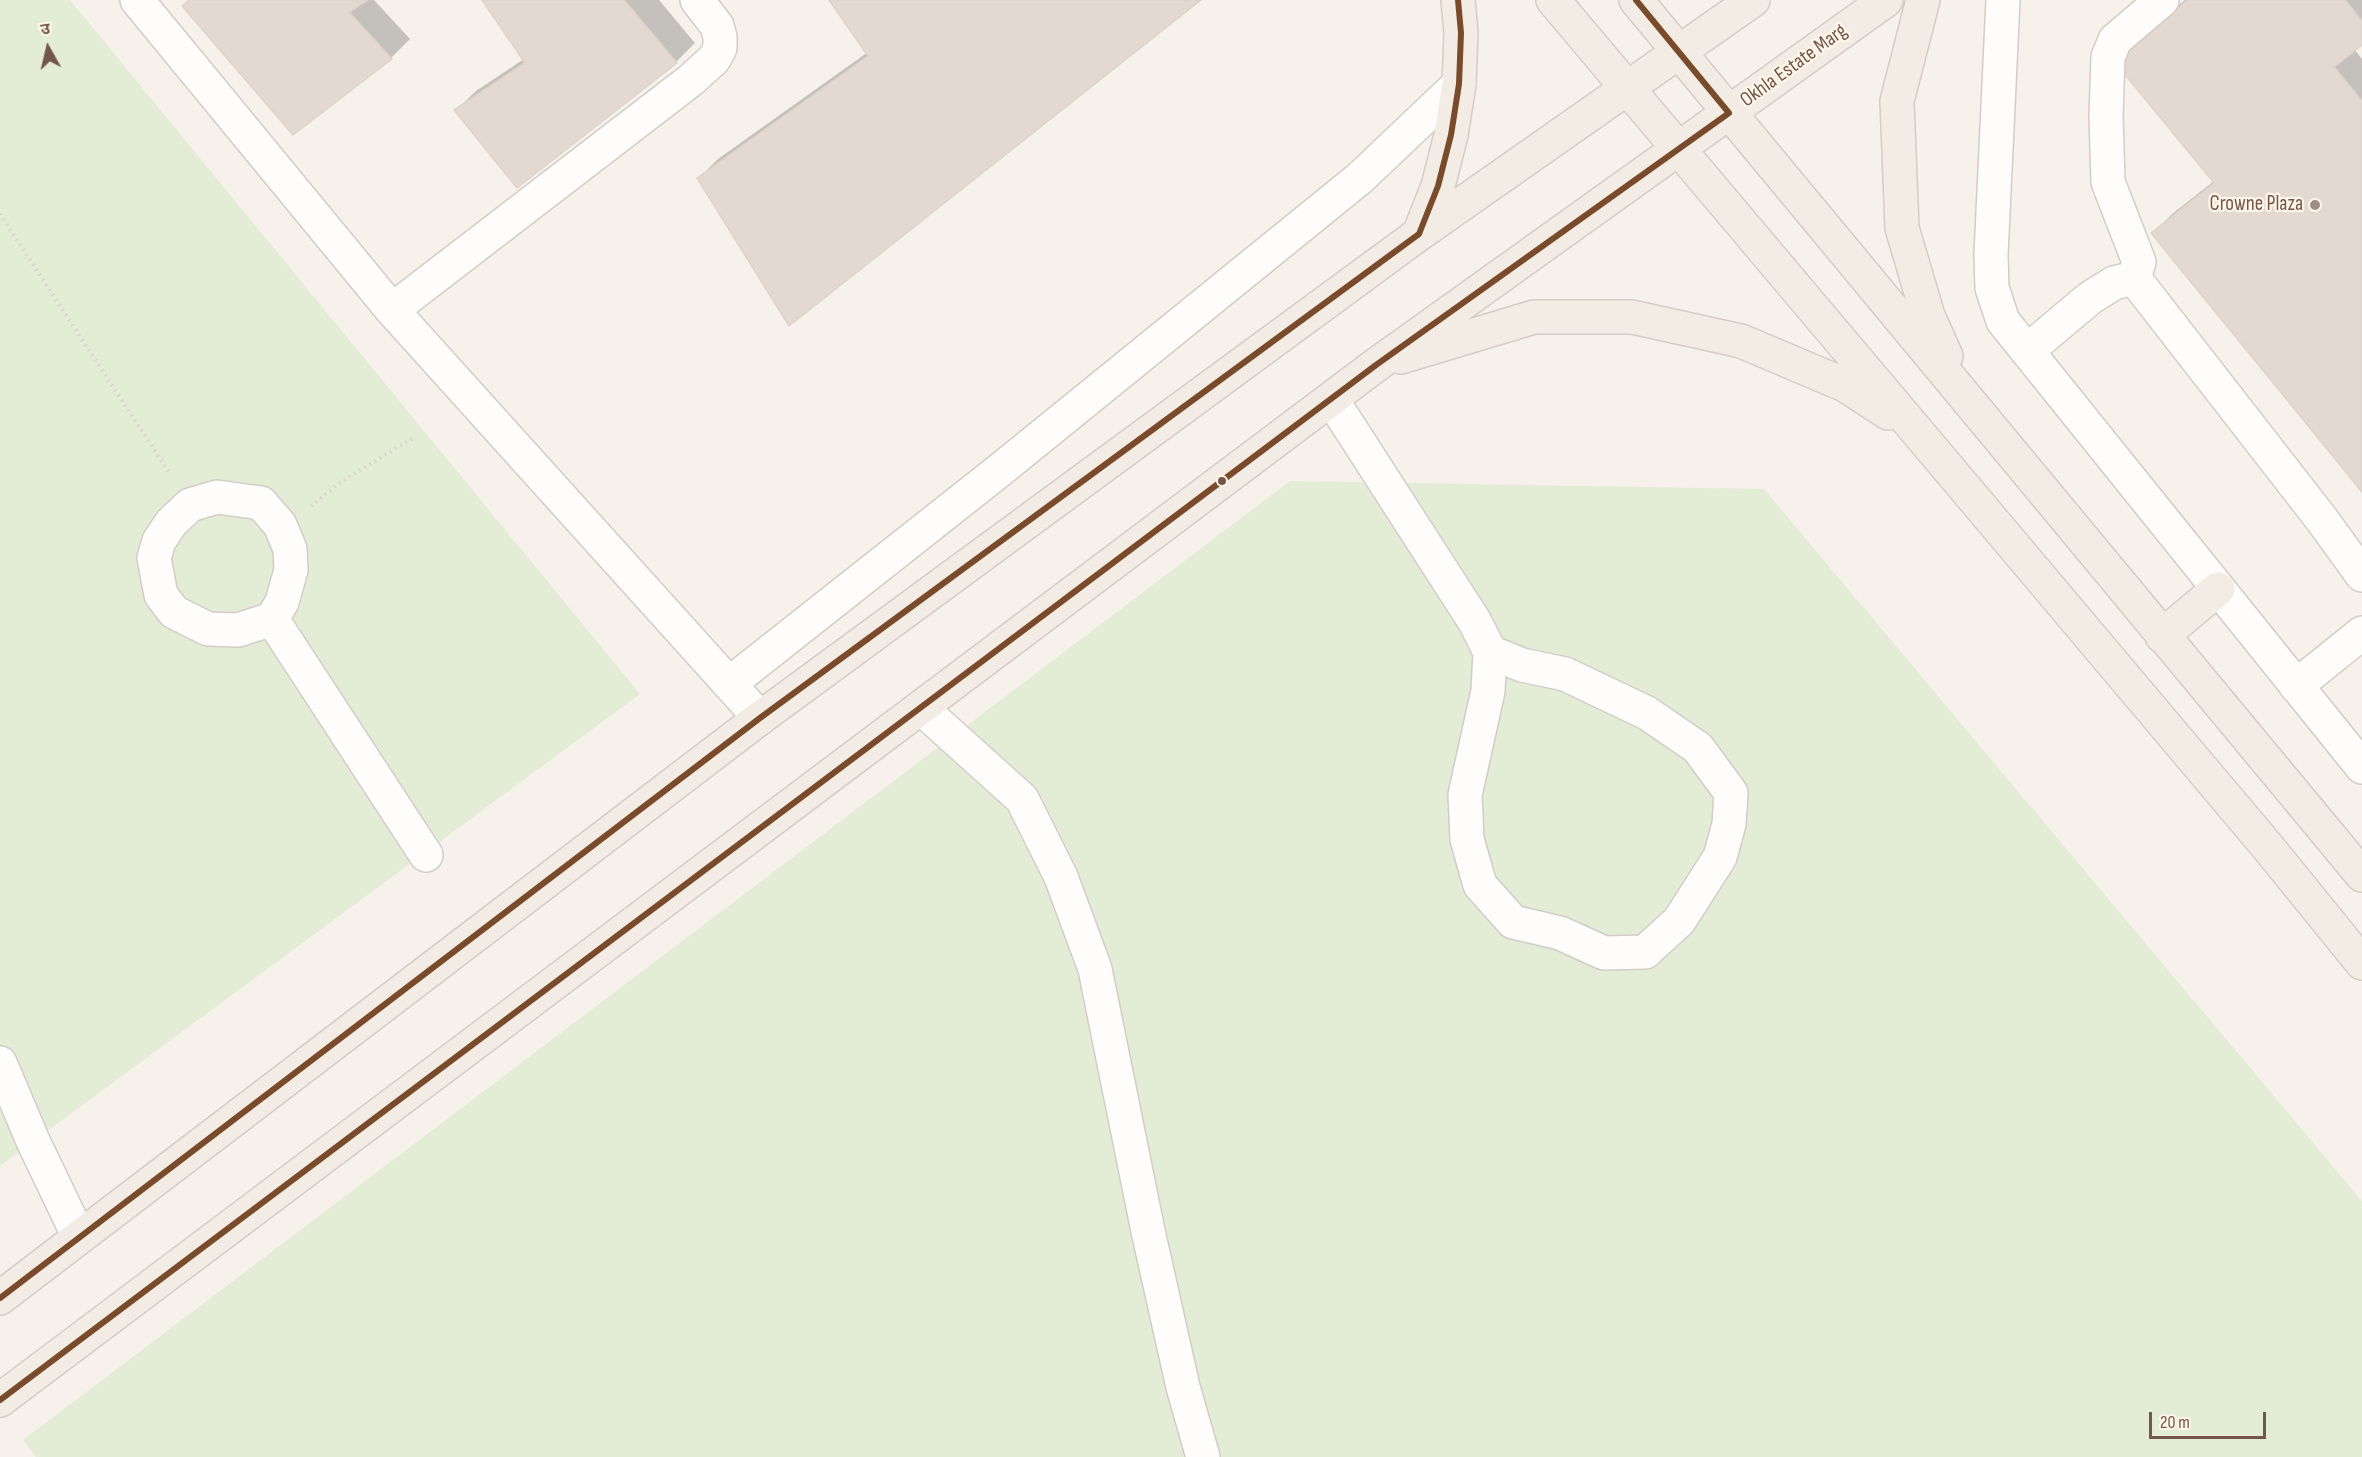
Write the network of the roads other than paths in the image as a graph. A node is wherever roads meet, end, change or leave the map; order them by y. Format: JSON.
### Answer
{"nodes":[{"id":1,"x":137,"y":0,"type":"edge"},
{"id":2,"x":697,"y":0,"type":"edge"},
{"id":3,"x":1458,"y":0,"type":"edge"},
{"id":4,"x":1553,"y":0,"type":"edge"},
{"id":5,"x":1636,"y":0,"type":"edge"},
{"id":6,"x":1753,"y":0,"type":"edge"},
{"id":7,"x":1886,"y":0,"type":"edge"},
{"id":8,"x":1923,"y":0,"type":"edge"},
{"id":9,"x":2003,"y":0,"type":"edge"},
{"id":10,"x":2162,"y":0,"type":"edge"},
{"id":11,"x":1679,"y":52,"type":"junction"},
{"id":12,"x":1459,"y":84,"type":"junction"},
{"id":13,"x":1628,"y":89,"type":"junction"},
{"id":14,"x":1729,"y":113,"type":"junction"},
{"id":15,"x":1678,"y":149,"type":"junction"},
{"id":16,"x":1419,"y":234,"type":"junction"},
{"id":17,"x":2134,"y":278,"type":"junction"},
{"id":18,"x":392,"y":310,"type":"junction"},
{"id":19,"x":2027,"y":351,"type":"junction"},
{"id":20,"x":1376,"y":365,"type":"junction"},
{"id":21,"x":1966,"y":399,"type":"junction"},
{"id":22,"x":1332,"y":400,"type":"junction"},
{"id":23,"x":1919,"y":434,"type":"junction"},
{"id":24,"x":2362,"y":575,"type":"edge"},
{"id":25,"x":2218,"y":588,"type":"junction"},
{"id":26,"x":273,"y":619,"type":"junction"},
{"id":27,"x":2362,"y":633,"type":"edge"},
{"id":28,"x":2162,"y":636,"type":"junction"},
{"id":29,"x":1490,"y":651,"type":"junction"},
{"id":30,"x":729,"y":684,"type":"junction"},
{"id":31,"x":2296,"y":686,"type":"junction"},
{"id":32,"x":921,"y":708,"type":"junction"},
{"id":33,"x":760,"y":718,"type":"junction"},
{"id":34,"x":2362,"y":767,"type":"edge"},
{"id":35,"x":426,"y":855,"type":"dead end"},
{"id":36,"x":2362,"y":875,"type":"edge"},
{"id":37,"x":2362,"y":963,"type":"edge"},
{"id":38,"x":0,"y":1063,"type":"edge"},
{"id":39,"x":79,"y":1237,"type":"junction"},
{"id":40,"x":0,"y":1298,"type":"edge"},
{"id":41,"x":0,"y":1400,"type":"edge"},
{"id":42,"x":1203,"y":1457,"type":"edge"}],
"edges":[{"from":1,"to":18,"type":"street"},
{"from":2,"to":18,"type":"street"},
{"from":3,"to":12,"type":"main road"},
{"from":4,"to":13,"type":"main road"},
{"from":5,"to":11,"type":"main road"},
{"from":6,"to":11,"type":"main road"},
{"from":7,"to":14,"type":"main road","name":"Okhla Estate Marg"},
{"from":8,"to":21,"type":"main road"},
{"from":9,"to":19,"type":"street"},
{"from":10,"to":17,"type":"street"},
{"from":11,"to":13,"type":"main road"},
{"from":11,"to":14,"type":"main road"},
{"from":12,"to":16,"type":"main road"},
{"from":12,"to":30,"type":"street"},
{"from":13,"to":15,"type":"main road"},
{"from":13,"to":16,"type":"main road"},
{"from":14,"to":15,"type":"main road","name":"Okhla Estate Marg"},
{"from":14,"to":21,"type":"main road"},
{"from":15,"to":20,"type":"main road","name":"Okhla Estate Marg"},
{"from":15,"to":23,"type":"main road"},
{"from":16,"to":33,"type":"main road"},
{"from":17,"to":19,"type":"street"},
{"from":17,"to":24,"type":"street"},
{"from":18,"to":30,"type":"street"},
{"from":19,"to":25,"type":"street"},
{"from":20,"to":22,"type":"main road","name":"Okhla Estate Marg"},
{"from":20,"to":23,"type":"main road"},
{"from":21,"to":28,"type":"main road"},
{"from":22,"to":29,"type":"street"},
{"from":22,"to":32,"type":"main road","name":"Okhla Estate Marg"},
{"from":23,"to":37,"type":"main road"},
{"from":25,"to":28,"type":"main road"},
{"from":25,"to":31,"type":"street"},
{"from":26,"to":26,"type":"street"},
{"from":26,"to":35,"type":"street"},
{"from":27,"to":31,"type":"street"},
{"from":28,"to":36,"type":"main road"},
{"from":29,"to":29,"type":"street"},
{"from":30,"to":33,"type":"street"},
{"from":31,"to":34,"type":"street"},
{"from":32,"to":41,"type":"main road","name":"Okhla Estate Marg"},
{"from":32,"to":42,"type":"street"},
{"from":33,"to":39,"type":"main road"},
{"from":38,"to":39,"type":"street"},
{"from":39,"to":40,"type":"main road"}]}
